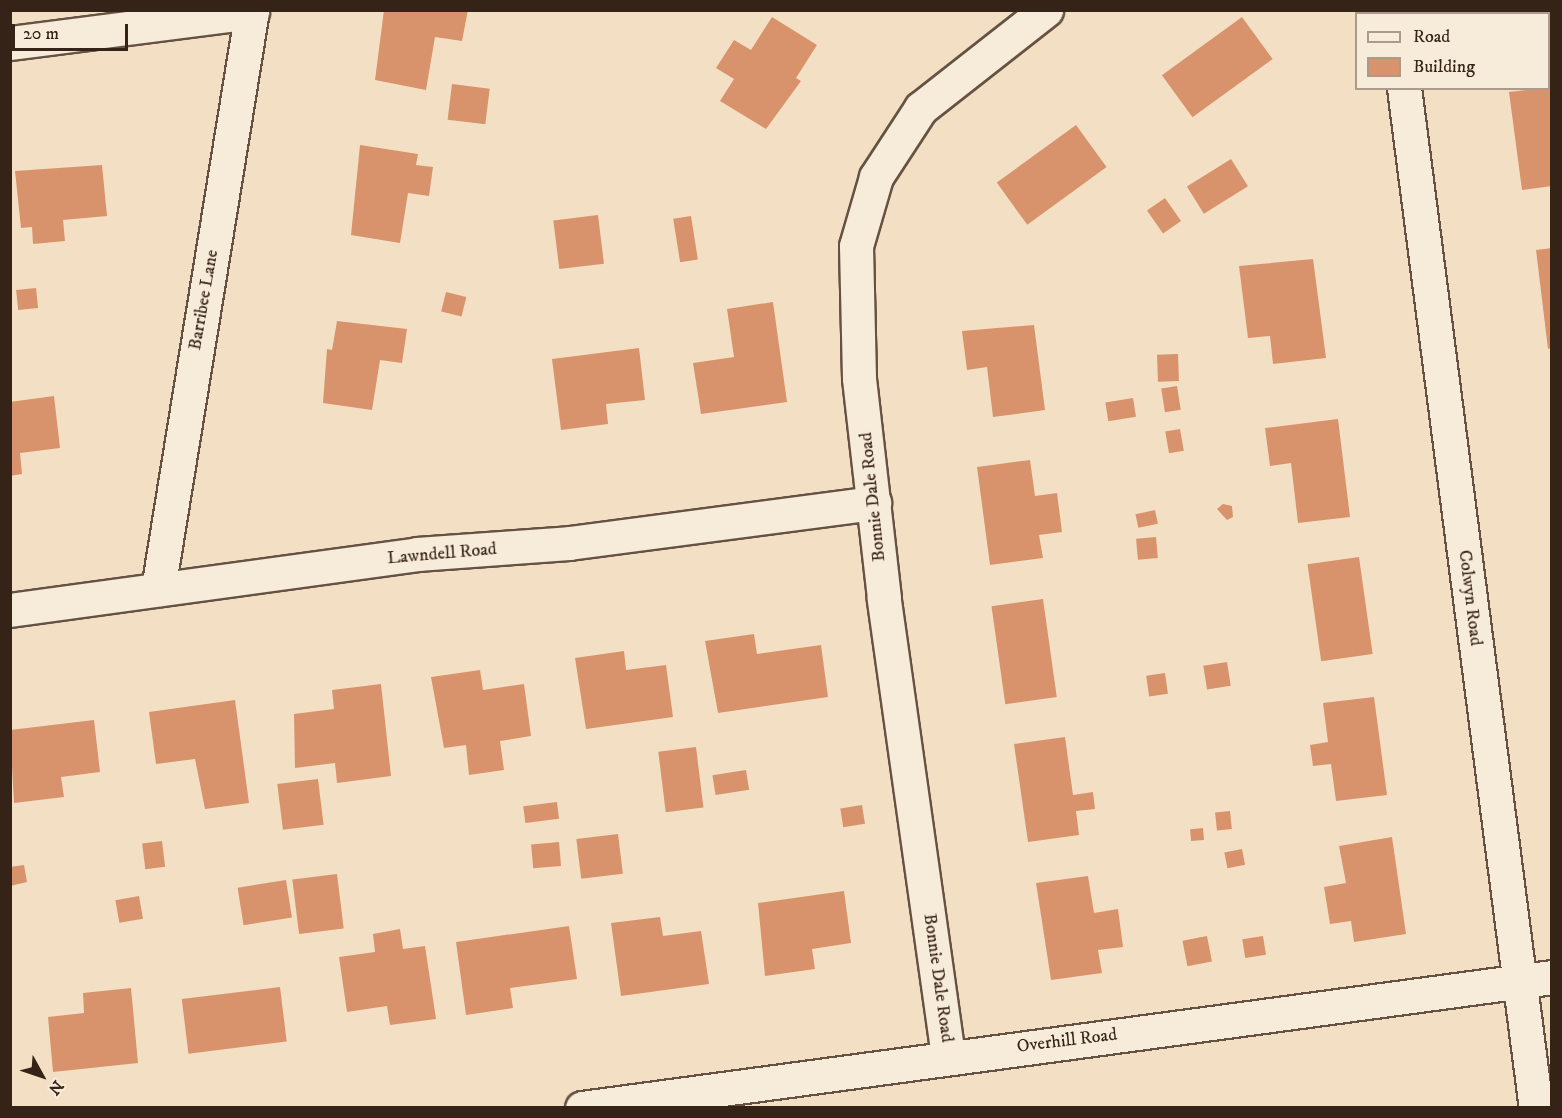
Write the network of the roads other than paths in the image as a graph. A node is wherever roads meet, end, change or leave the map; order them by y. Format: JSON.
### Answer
{"nodes":[{"id":1,"x":1046,"y":10,"type":"edge"},
{"id":2,"x":252,"y":11,"type":"edge"},
{"id":3,"x":10,"y":44,"type":"edge"},
{"id":4,"x":1404,"y":90,"type":"edge"},
{"id":5,"x":874,"y":503,"type":"junction"},
{"id":6,"x":158,"y":589,"type":"junction"},
{"id":7,"x":10,"y":610,"type":"edge"},
{"id":8,"x":1551,"y":977,"type":"edge"},
{"id":9,"x":1519,"y":981,"type":"junction"},
{"id":10,"x":948,"y":1056,"type":"junction"},
{"id":11,"x":582,"y":1107,"type":"edge"},
{"id":12,"x":1536,"y":1107,"type":"edge"}],
"edges":[{"from":1,"to":5,"type":"street","name":"Bonnie Dale Road"},
{"from":2,"to":3,"type":"street"},
{"from":2,"to":6,"type":"street","name":"Barribee Lane"},
{"from":4,"to":9,"type":"street","name":"Colwyn Road"},
{"from":5,"to":6,"type":"street","name":"Lawndell Road"},
{"from":5,"to":10,"type":"street","name":"Bonnie Dale Road"},
{"from":6,"to":7,"type":"street","name":"Lawndell Road"},
{"from":8,"to":9,"type":"street","name":"Overhill Road"},
{"from":9,"to":10,"type":"street","name":"Overhill Road"},
{"from":9,"to":12,"type":"street","name":"Colwyn Road"},
{"from":10,"to":11,"type":"street","name":"Overhill Road"}]}
